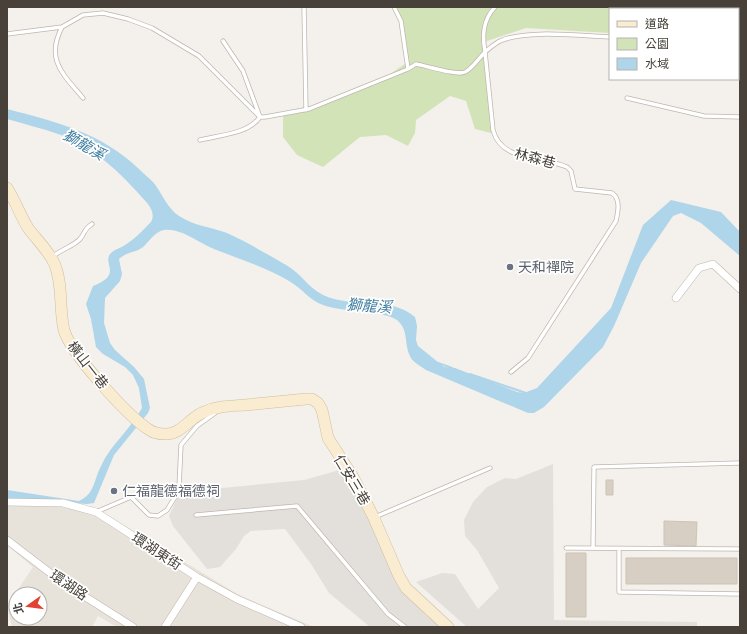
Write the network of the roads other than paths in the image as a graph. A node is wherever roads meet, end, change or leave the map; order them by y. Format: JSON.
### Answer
{"nodes":[{"id":1,"x":304,"y":7,"type":"edge"},
{"id":2,"x":394,"y":7,"type":"edge"},
{"id":3,"x":495,"y":7,"type":"edge"},
{"id":4,"x":62,"y":27,"type":"junction"},
{"id":5,"x":7,"y":34,"type":"edge"},
{"id":6,"x":609,"y":37,"type":"edge"},
{"id":7,"x":223,"y":41,"type":"dead end"},
{"id":8,"x":485,"y":52,"type":"junction"},
{"id":9,"x":408,"y":69,"type":"junction"},
{"id":10,"x":83,"y":98,"type":"dead end"},
{"id":11,"x":627,"y":98,"type":"dead end"},
{"id":12,"x":306,"y":110,"type":"junction"},
{"id":13,"x":260,"y":117,"type":"junction"},
{"id":14,"x":740,"y":117,"type":"edge"},
{"id":15,"x":200,"y":140,"type":"dead end"},
{"id":16,"x":7,"y":188,"type":"edge"},
{"id":17,"x":92,"y":224,"type":"dead end"},
{"id":18,"x":52,"y":258,"type":"junction"},
{"id":19,"x":740,"y":289,"type":"edge"},
{"id":20,"x":676,"y":298,"type":"dead end"},
{"id":21,"x":511,"y":372,"type":"dead end"},
{"id":22,"x":227,"y":407,"type":"junction"},
{"id":23,"x":740,"y":463,"type":"edge"},
{"id":24,"x":490,"y":468,"type":"dead end"},
{"id":25,"x":7,"y":502,"type":"edge"},
{"id":26,"x":96,"y":512,"type":"junction"},
{"id":27,"x":196,"y":515,"type":"dead end"},
{"id":28,"x":374,"y":518,"type":"junction"},
{"id":29,"x":7,"y":540,"type":"edge"},
{"id":30,"x":566,"y":548,"type":"dead end"},
{"id":31,"x":592,"y":548,"type":"junction"},
{"id":32,"x":619,"y":549,"type":"junction"},
{"id":33,"x":740,"y":549,"type":"edge"},
{"id":34,"x":197,"y":577,"type":"junction"},
{"id":35,"x":740,"y":594,"type":"edge"},
{"id":36,"x":133,"y":627,"type":"edge"},
{"id":37,"x":165,"y":627,"type":"edge"},
{"id":38,"x":301,"y":627,"type":"edge"},
{"id":39,"x":405,"y":627,"type":"edge"},
{"id":40,"x":448,"y":627,"type":"edge"}],
"edges":[{"from":1,"to":12,"type":"lane"},
{"from":2,"to":9,"type":"lane"},
{"from":3,"to":8,"type":"lane"},
{"from":4,"to":5,"type":"lane"},
{"from":4,"to":10,"type":"lane"},
{"from":4,"to":13,"type":"lane"},
{"from":6,"to":8,"type":"lane"},
{"from":7,"to":13,"type":"lane"},
{"from":8,"to":9,"type":"lane"},
{"from":8,"to":21,"type":"lane","name":"林森巷"},
{"from":9,"to":12,"type":"lane"},
{"from":11,"to":14,"type":"lane"},
{"from":12,"to":13,"type":"lane"},
{"from":13,"to":15,"type":"lane"},
{"from":16,"to":18,"type":"street","name":"橫山一巷"},
{"from":17,"to":18,"type":"lane"},
{"from":18,"to":22,"type":"street","name":"橫山一巷"},
{"from":19,"to":20,"type":"street"},
{"from":22,"to":26,"type":"lane"},
{"from":22,"to":28,"type":"street","name":"仁安三巷"},
{"from":23,"to":31,"type":"lane"},
{"from":24,"to":28,"type":"lane"},
{"from":25,"to":26,"type":"street","name":"環湖東街"},
{"from":26,"to":34,"type":"street","name":"環湖東街"},
{"from":27,"to":39,"type":"lane"},
{"from":28,"to":40,"type":"street","name":"仁安三巷"},
{"from":29,"to":36,"type":"street","name":"環湖路"},
{"from":30,"to":31,"type":"lane"},
{"from":31,"to":32,"type":"lane"},
{"from":32,"to":33,"type":"lane"},
{"from":32,"to":35,"type":"lane"},
{"from":34,"to":37,"type":"street"},
{"from":34,"to":38,"type":"street","name":"環湖東街"}]}
